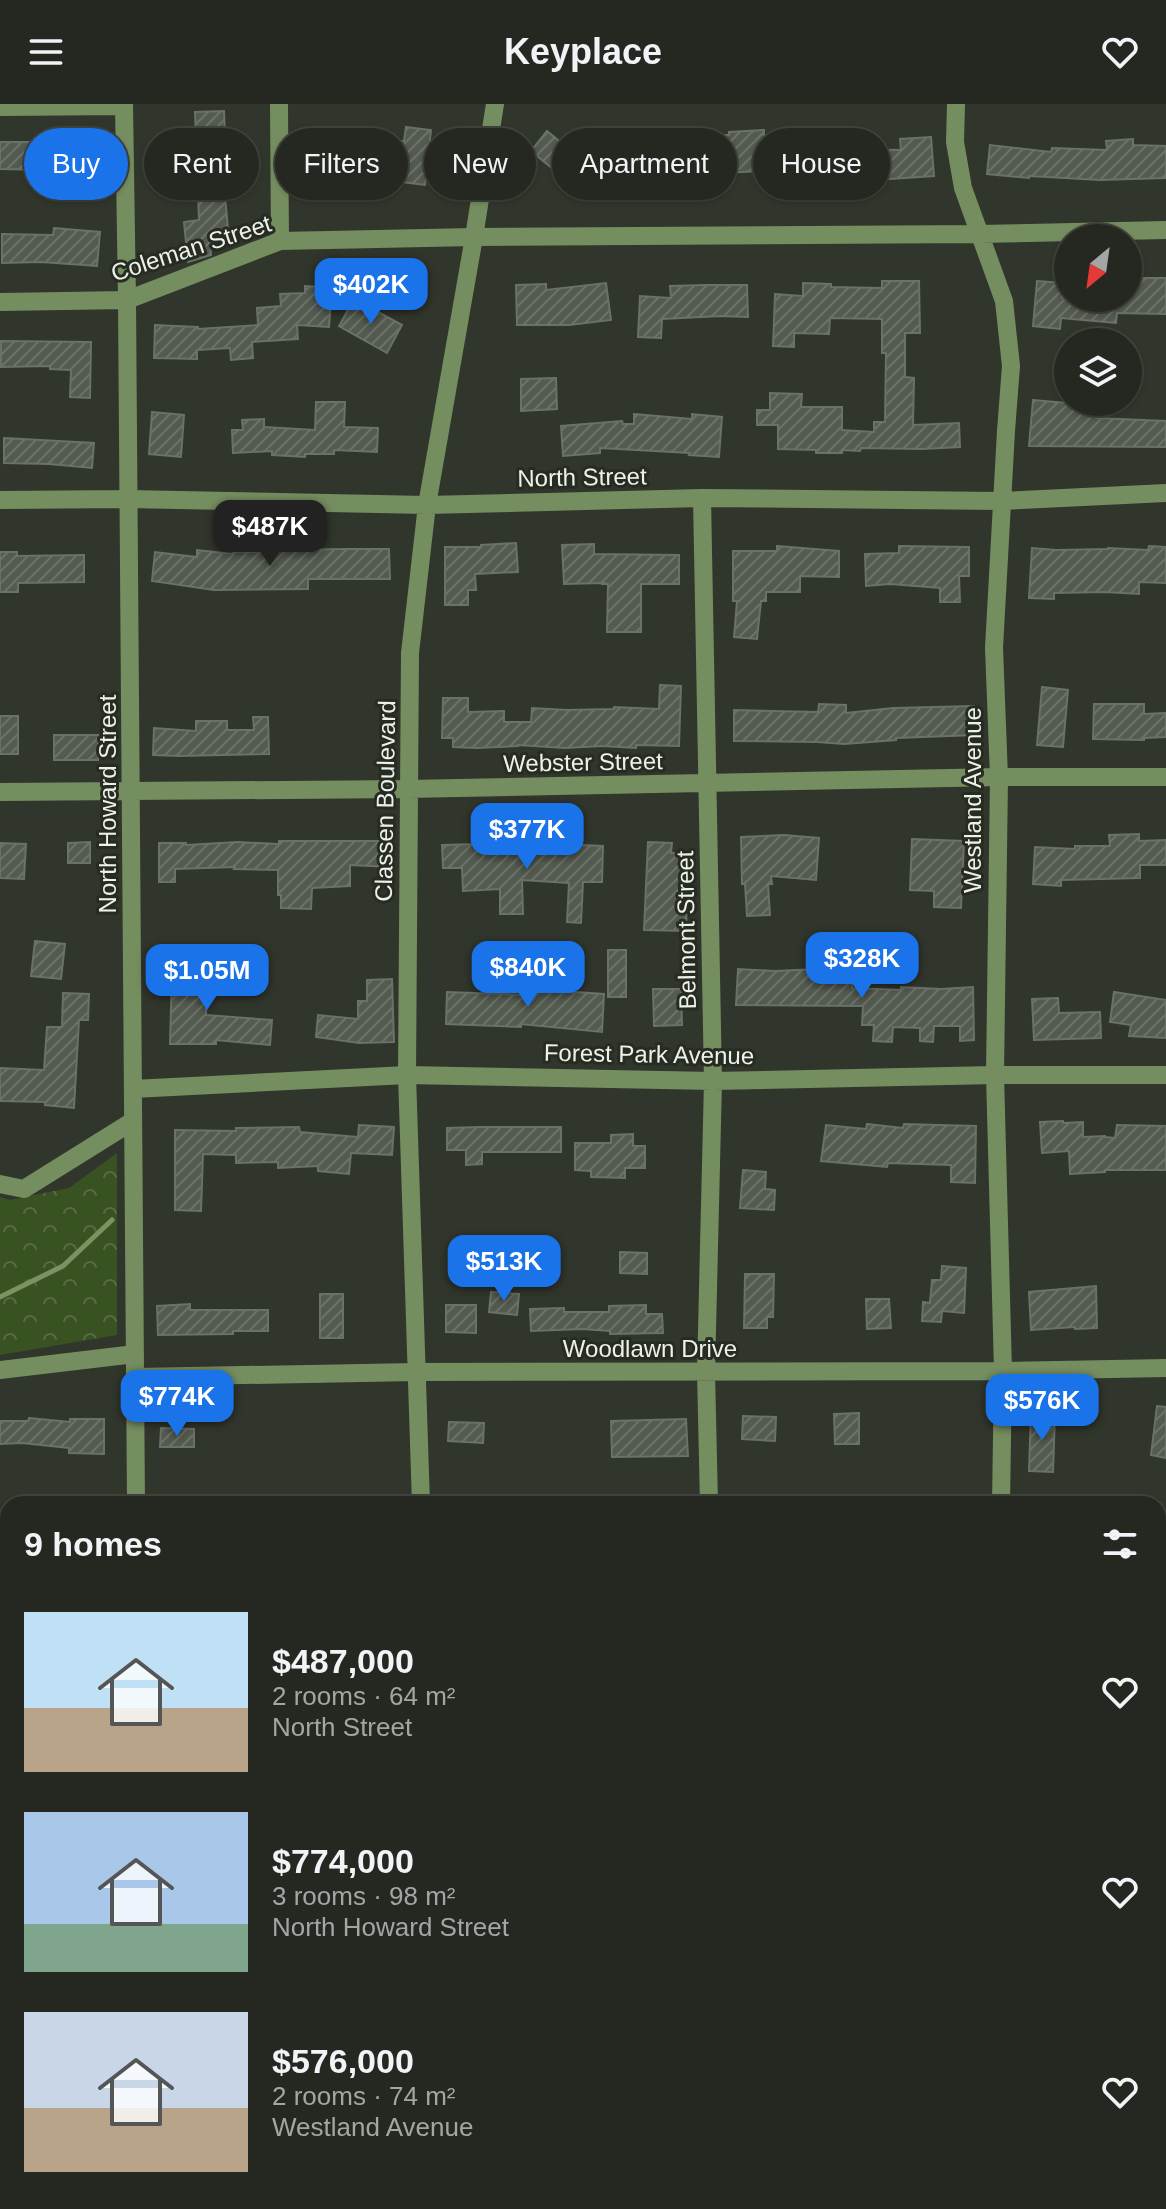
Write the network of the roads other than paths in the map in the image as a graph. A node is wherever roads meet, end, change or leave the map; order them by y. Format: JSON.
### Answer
{"nodes":[{"id":1,"x":279,"y":104,"type":"edge"},
{"id":2,"x":495,"y":104,"type":"edge"},
{"id":3,"x":956,"y":104,"type":"edge"},
{"id":4,"x":124,"y":105,"type":"edge"},
{"id":5,"x":0,"y":107,"type":"edge"},
{"id":6,"x":1166,"y":230,"type":"edge"},
{"id":7,"x":979,"y":234,"type":"junction"},
{"id":8,"x":474,"y":237,"type":"junction"},
{"id":9,"x":280,"y":241,"type":"junction"},
{"id":10,"x":127,"y":300,"type":"junction"},
{"id":11,"x":0,"y":302,"type":"edge"},
{"id":12,"x":1166,"y":493,"type":"edge"},
{"id":13,"x":702,"y":498,"type":"junction"},
{"id":14,"x":128,"y":499,"type":"junction"},
{"id":15,"x":0,"y":500,"type":"edge"},
{"id":16,"x":1001,"y":501,"type":"junction"},
{"id":17,"x":427,"y":505,"type":"junction"},
{"id":18,"x":999,"y":777,"type":"junction"},
{"id":19,"x":1166,"y":777,"type":"edge"},
{"id":20,"x":706,"y":784,"type":"junction"},
{"id":21,"x":408,"y":789,"type":"junction"},
{"id":22,"x":130,"y":790,"type":"junction"},
{"id":23,"x":0,"y":792,"type":"edge"},
{"id":24,"x":407,"y":1075,"type":"junction"},
{"id":25,"x":995,"y":1075,"type":"junction"},
{"id":26,"x":1166,"y":1075,"type":"edge"},
{"id":27,"x":713,"y":1081,"type":"junction"},
{"id":28,"x":133,"y":1089,"type":"junction"},
{"id":29,"x":133,"y":1121,"type":"junction"},
{"id":30,"x":0,"y":1184,"type":"edge"},
{"id":31,"x":135,"y":1354,"type":"junction"},
{"id":32,"x":1166,"y":1368,"type":"edge"},
{"id":33,"x":0,"y":1370,"type":"edge"},
{"id":34,"x":1003,"y":1371,"type":"junction"},
{"id":35,"x":416,"y":1372,"type":"junction"},
{"id":36,"x":706,"y":1372,"type":"junction"},
{"id":37,"x":135,"y":1377,"type":"junction"},
{"id":38,"x":136,"y":1496,"type":"edge"},
{"id":39,"x":421,"y":1496,"type":"edge"},
{"id":40,"x":709,"y":1496,"type":"edge"},
{"id":41,"x":1001,"y":1496,"type":"edge"}],
"edges":[{"from":1,"to":9,"type":"street"},
{"from":2,"to":8,"type":"street","name":"Classen Boulevard"},
{"from":3,"to":7,"type":"street","name":"Westland Avenue"},
{"from":4,"to":5,"type":"street"},
{"from":4,"to":10,"type":"street","name":"North Howard Street"},
{"from":6,"to":7,"type":"street","name":"Coleman Street"},
{"from":7,"to":8,"type":"street","name":"Coleman Street"},
{"from":7,"to":16,"type":"street","name":"Westland Avenue"},
{"from":8,"to":9,"type":"street","name":"Coleman Street"},
{"from":8,"to":17,"type":"street","name":"Classen Boulevard"},
{"from":9,"to":10,"type":"street","name":"Coleman Street"},
{"from":10,"to":11,"type":"street","name":"Coleman Street"},
{"from":10,"to":14,"type":"street","name":"North Howard Street"},
{"from":12,"to":16,"type":"street","name":"North Street"},
{"from":13,"to":16,"type":"street","name":"North Street"},
{"from":13,"to":17,"type":"street","name":"North Street"},
{"from":13,"to":20,"type":"street","name":"Belmont Street"},
{"from":14,"to":15,"type":"street","name":"North Street"},
{"from":14,"to":17,"type":"street","name":"North Street"},
{"from":14,"to":22,"type":"street","name":"North Howard Street"},
{"from":16,"to":18,"type":"street","name":"Westland Avenue"},
{"from":17,"to":21,"type":"street","name":"Classen Boulevard"},
{"from":18,"to":19,"type":"street","name":"Webster Street"},
{"from":18,"to":20,"type":"street","name":"Webster Street"},
{"from":18,"to":25,"type":"street","name":"Westland Avenue"},
{"from":20,"to":21,"type":"street","name":"Webster Street"},
{"from":20,"to":27,"type":"street","name":"Belmont Street"},
{"from":21,"to":22,"type":"street","name":"Webster Street"},
{"from":21,"to":24,"type":"street","name":"Classen Boulevard"},
{"from":22,"to":23,"type":"street","name":"Webster Street"},
{"from":22,"to":28,"type":"street","name":"North Howard Street"},
{"from":24,"to":27,"type":"street","name":"Forest Park Avenue"},
{"from":24,"to":28,"type":"street","name":"Forest Park Avenue"},
{"from":24,"to":35,"type":"street","name":"Classen Boulevard"},
{"from":25,"to":26,"type":"street","name":"Forest Park Avenue"},
{"from":25,"to":27,"type":"street","name":"Forest Park Avenue"},
{"from":25,"to":34,"type":"street","name":"Westland Avenue"},
{"from":27,"to":36,"type":"street","name":"Belmont Street"},
{"from":28,"to":29,"type":"street","name":"North Howard Street"},
{"from":29,"to":30,"type":"street"},
{"from":29,"to":31,"type":"street","name":"North Howard Street"},
{"from":31,"to":33,"type":"street"},
{"from":31,"to":37,"type":"street","name":"North Howard Street"},
{"from":32,"to":34,"type":"street","name":"Woodlawn Drive"},
{"from":34,"to":36,"type":"street","name":"Woodlawn Drive"},
{"from":34,"to":41,"type":"street","name":"Westland Avenue"},
{"from":35,"to":36,"type":"street","name":"Woodlawn Drive"},
{"from":35,"to":37,"type":"street","name":"Woodlawn Drive"},
{"from":35,"to":39,"type":"street","name":"Classen Boulevard"},
{"from":36,"to":40,"type":"street","name":"Belmont Street"},
{"from":37,"to":38,"type":"street","name":"North Howard Street"}]}
